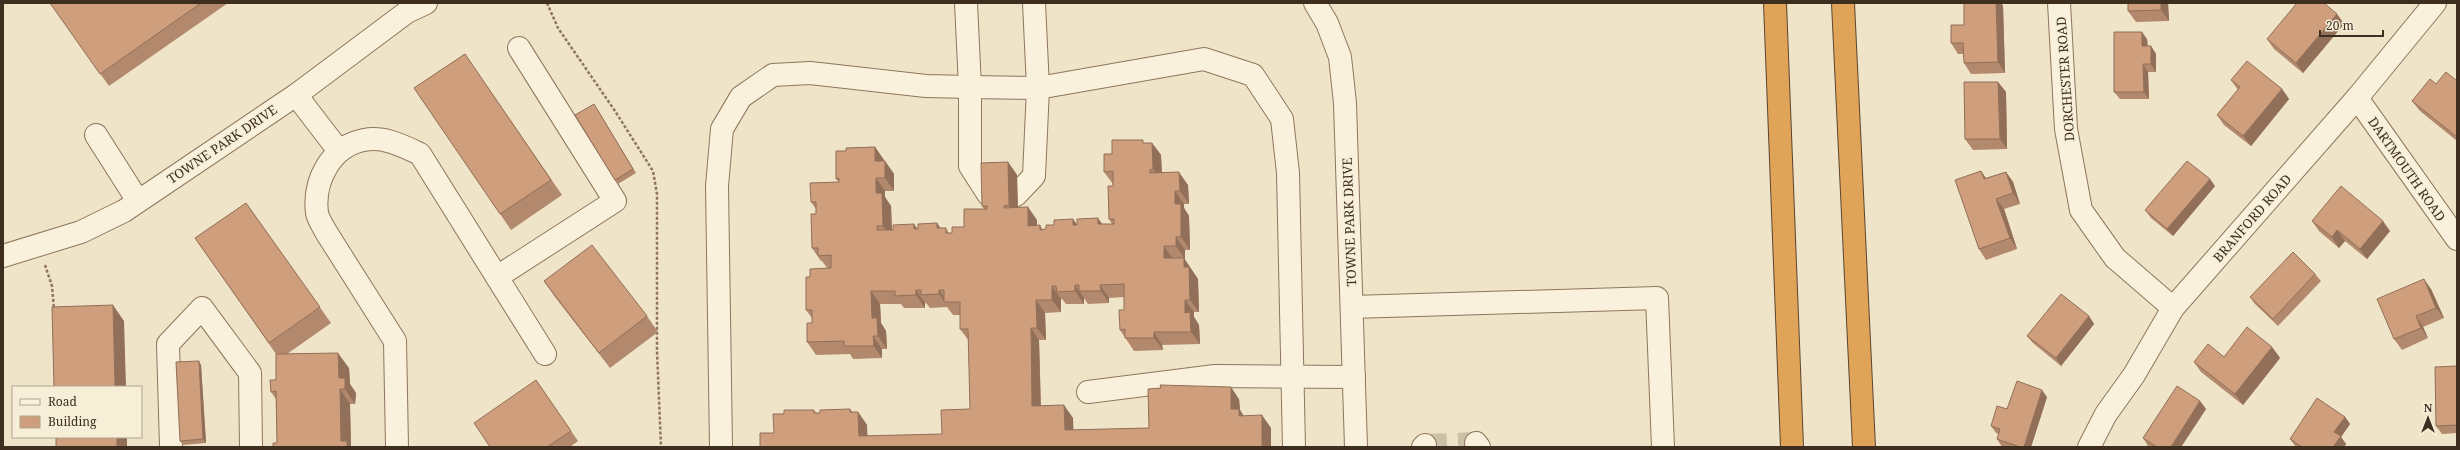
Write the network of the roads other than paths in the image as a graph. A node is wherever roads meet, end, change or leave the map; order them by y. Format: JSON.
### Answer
{"nodes":[{"id":1,"x":426,"y":3,"type":"edge"},
{"id":2,"x":966,"y":3,"type":"edge"},
{"id":3,"x":1034,"y":3,"type":"edge"},
{"id":4,"x":1315,"y":3,"type":"edge"},
{"id":5,"x":1775,"y":3,"type":"edge"},
{"id":6,"x":1843,"y":3,"type":"edge"},
{"id":7,"x":2059,"y":3,"type":"edge"},
{"id":8,"x":2435,"y":3,"type":"edge"},
{"id":9,"x":519,"y":48,"type":"dead end"},
{"id":10,"x":970,"y":87,"type":"junction"},
{"id":11,"x":1038,"y":88,"type":"junction"},
{"id":12,"x":296,"y":95,"type":"junction"},
{"id":13,"x":2357,"y":98,"type":"junction"},
{"id":14,"x":96,"y":135,"type":"dead end"},
{"id":15,"x":339,"y":151,"type":"junction"},
{"id":16,"x":988,"y":194,"type":"edge"},
{"id":17,"x":1016,"y":196,"type":"dead end"},
{"id":18,"x":138,"y":201,"type":"junction"},
{"id":19,"x":2457,"y":239,"type":"edge"},
{"id":20,"x":3,"y":256,"type":"edge"},
{"id":21,"x":497,"y":277,"type":"junction"},
{"id":22,"x":1352,"y":307,"type":"junction"},
{"id":23,"x":2173,"y":308,"type":"junction"},
{"id":24,"x":545,"y":354,"type":"dead end"},
{"id":25,"x":1292,"y":378,"type":"junction"},
{"id":26,"x":1354,"y":378,"type":"junction"},
{"id":27,"x":1088,"y":392,"type":"dead end"},
{"id":28,"x":171,"y":447,"type":"edge"},
{"id":29,"x":251,"y":447,"type":"edge"},
{"id":30,"x":397,"y":447,"type":"edge"},
{"id":31,"x":721,"y":447,"type":"edge"},
{"id":32,"x":1294,"y":447,"type":"edge"},
{"id":33,"x":1356,"y":447,"type":"edge"},
{"id":34,"x":1663,"y":447,"type":"edge"},
{"id":35,"x":1792,"y":447,"type":"edge"},
{"id":36,"x":1864,"y":447,"type":"edge"},
{"id":37,"x":2089,"y":447,"type":"edge"}],
"edges":[{"from":1,"to":12,"type":"street","name":"TOWNE PARK DRIVE"},
{"from":2,"to":10,"type":"street"},
{"from":3,"to":11,"type":"street"},
{"from":4,"to":22,"type":"street","name":"TOWNE PARK DRIVE"},
{"from":5,"to":35,"type":"highway"},
{"from":6,"to":36,"type":"highway"},
{"from":7,"to":23,"type":"street","name":"DORCHESTER ROAD"},
{"from":8,"to":13,"type":"street","name":"BRANFORD ROAD"},
{"from":9,"to":21,"type":"street"},
{"from":10,"to":11,"type":"street"},
{"from":10,"to":16,"type":"street"},
{"from":10,"to":31,"type":"street"},
{"from":11,"to":17,"type":"street"},
{"from":11,"to":25,"type":"street"},
{"from":12,"to":15,"type":"street"},
{"from":12,"to":18,"type":"street","name":"TOWNE PARK DRIVE"},
{"from":13,"to":19,"type":"street","name":"DARTMOUTH ROAD"},
{"from":13,"to":23,"type":"street","name":"BRANFORD ROAD"},
{"from":14,"to":18,"type":"street"},
{"from":15,"to":21,"type":"street"},
{"from":15,"to":30,"type":"street"},
{"from":18,"to":20,"type":"street","name":"TOWNE PARK DRIVE"},
{"from":21,"to":24,"type":"street"},
{"from":22,"to":26,"type":"street","name":"TOWNE PARK DRIVE"},
{"from":22,"to":34,"type":"street"},
{"from":23,"to":37,"type":"street","name":"BRANFORD ROAD"},
{"from":25,"to":26,"type":"street"},
{"from":25,"to":27,"type":"street"},
{"from":25,"to":32,"type":"street"},
{"from":26,"to":33,"type":"street","name":"TOWNE PARK DRIVE"},
{"from":28,"to":29,"type":"street"}]}
